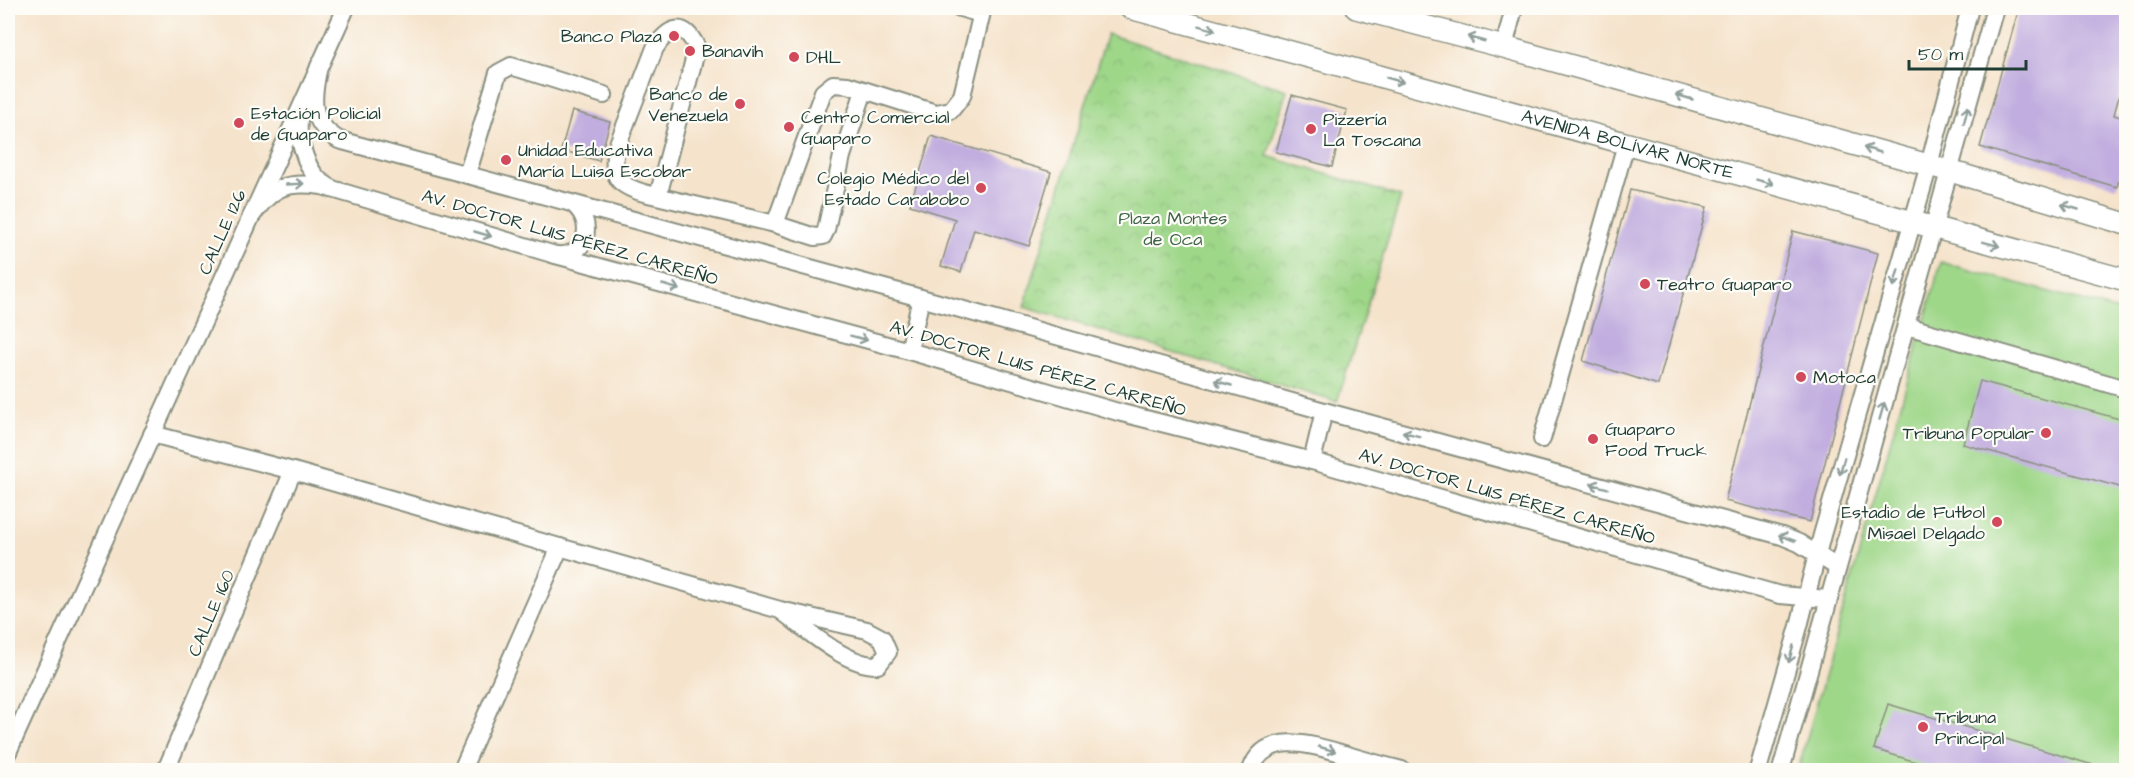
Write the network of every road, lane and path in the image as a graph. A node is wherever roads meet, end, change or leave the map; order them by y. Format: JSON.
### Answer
{"nodes":[{"id":1,"x":346,"y":8,"type":"edge"},
{"id":2,"x":960,"y":8,"type":"edge"},
{"id":3,"x":1130,"y":8,"type":"edge"},
{"id":4,"x":1356,"y":8,"type":"edge"},
{"id":5,"x":1515,"y":8,"type":"edge"},
{"id":6,"x":1970,"y":8,"type":"edge"},
{"id":7,"x":1995,"y":8,"type":"edge"},
{"id":8,"x":982,"y":10,"type":"edge"},
{"id":9,"x":1504,"y":46,"type":"junction"},
{"id":10,"x":319,"y":66,"type":"junction"},
{"id":11,"x":864,"y":91,"type":"junction"},
{"id":12,"x":604,"y":95,"type":"dead end"},
{"id":13,"x":302,"y":105,"type":"junction"},
{"id":14,"x":1626,"y":144,"type":"junction"},
{"id":15,"x":1929,"y":165,"type":"junction"},
{"id":16,"x":1950,"y":171,"type":"junction"},
{"id":17,"x":467,"y":176,"type":"junction"},
{"id":18,"x":332,"y":189,"type":"junction"},
{"id":19,"x":658,"y":196,"type":"junction"},
{"id":20,"x":573,"y":204,"type":"junction"},
{"id":21,"x":250,"y":217,"type":"junction"},
{"id":22,"x":1912,"y":222,"type":"junction"},
{"id":23,"x":775,"y":224,"type":"junction"},
{"id":24,"x":2127,"y":224,"type":"edge"},
{"id":25,"x":1935,"y":228,"type":"junction"},
{"id":26,"x":552,"y":254,"type":"junction"},
{"id":27,"x":2127,"y":280,"type":"edge"},
{"id":28,"x":921,"y":298,"type":"junction"},
{"id":29,"x":1906,"y":326,"type":"junction"},
{"id":30,"x":909,"y":351,"type":"junction"},
{"id":31,"x":2127,"y":389,"type":"edge"},
{"id":32,"x":1324,"y":411,"type":"junction"},
{"id":33,"x":152,"y":434,"type":"junction"},
{"id":34,"x":1542,"y":439,"type":"dead end"},
{"id":35,"x":1312,"y":461,"type":"junction"},
{"id":36,"x":293,"y":471,"type":"junction"},
{"id":37,"x":560,"y":547,"type":"junction"},
{"id":38,"x":1818,"y":554,"type":"junction"},
{"id":39,"x":1837,"y":567,"type":"junction"},
{"id":40,"x":1805,"y":598,"type":"junction"},
{"id":41,"x":1828,"y":599,"type":"junction"},
{"id":42,"x":780,"y":610,"type":"junction"},
{"id":43,"x":8,"y":752,"type":"edge"},
{"id":44,"x":166,"y":771,"type":"edge"},
{"id":45,"x":462,"y":771,"type":"edge"},
{"id":46,"x":1251,"y":771,"type":"edge"},
{"id":47,"x":1402,"y":771,"type":"edge"},
{"id":48,"x":1758,"y":771,"type":"edge"},
{"id":49,"x":1781,"y":771,"type":"edge"}],
"edges":[{"from":1,"to":10,"type":"street","name":"CALLE 126"},
{"from":2,"to":8,"type":"street"},
{"from":3,"to":14,"type":"main road","name":"AVENIDA BOLÍVAR NORTE","one_way":true},
{"from":9,"to":4,"type":"main road","one_way":true},
{"from":5,"to":9,"type":"street"},
{"from":6,"to":15,"type":"street"},
{"from":16,"to":7,"type":"street","one_way":true},
{"from":8,"to":11,"type":"street"},
{"from":15,"to":9,"type":"main road","one_way":true},
{"from":10,"to":13,"type":"street","name":"CALLE 126"},
{"from":10,"to":17,"type":"street","name":"AV. DOCTOR LUIS PÉREZ CARREÑO"},
{"from":11,"to":23,"type":"street"},
{"from":11,"to":23,"type":"street"},
{"from":12,"to":17,"type":"street"},
{"from":13,"to":18,"type":"street"},
{"from":13,"to":21,"type":"street","name":"CALLE 126"},
{"from":14,"to":22,"type":"main road","name":"AVENIDA BOLÍVAR NORTE","one_way":true},
{"from":14,"to":34,"type":"street"},
{"from":15,"to":16,"type":"main road"},
{"from":15,"to":22,"type":"street"},
{"from":24,"to":16,"type":"main road","one_way":true},
{"from":16,"to":25,"type":"street"},
{"from":17,"to":20,"type":"street","name":"AV. DOCTOR LUIS PÉREZ CARREÑO"},
{"from":21,"to":18,"type":"street","name":"AV. DOCTOR LUIS PÉREZ CARREÑO","one_way":true},
{"from":18,"to":26,"type":"street","name":"AV. DOCTOR LUIS PÉREZ CARREÑO","one_way":true},
{"from":19,"to":19,"type":"street"},
{"from":19,"to":23,"type":"street"},
{"from":20,"to":26,"type":"street"},
{"from":20,"to":28,"type":"street","name":"AV. DOCTOR LUIS PÉREZ CARREÑO"},
{"from":21,"to":33,"type":"street","name":"CALLE 126"},
{"from":22,"to":25,"type":"main road","name":"AVENIDA BOLÍVAR NORTE"},
{"from":22,"to":38,"type":"street","one_way":true},
{"from":25,"to":27,"type":"main road","name":"AVENIDA BOLÍVAR NORTE","one_way":true},
{"from":25,"to":29,"type":"street"},
{"from":26,"to":30,"type":"street","name":"AV. DOCTOR LUIS PÉREZ CARREÑO","one_way":true},
{"from":28,"to":30,"type":"street"},
{"from":32,"to":28,"type":"street","name":"AV. DOCTOR LUIS PÉREZ CARREÑO","one_way":true},
{"from":29,"to":31,"type":"street"},
{"from":39,"to":29,"type":"street","one_way":true},
{"from":30,"to":35,"type":"street","name":"AV. DOCTOR LUIS PÉREZ CARREÑO"},
{"from":32,"to":35,"type":"street"},
{"from":38,"to":32,"type":"street","name":"AV. DOCTOR LUIS PÉREZ CARREÑO","one_way":true},
{"from":33,"to":36,"type":"street"},
{"from":33,"to":43,"type":"street","name":"CALLE 126"},
{"from":35,"to":40,"type":"street","name":"AV. DOCTOR LUIS PÉREZ CARREÑO"},
{"from":36,"to":37,"type":"street"},
{"from":36,"to":44,"type":"street","name":"CALLE 160"},
{"from":37,"to":42,"type":"street"},
{"from":37,"to":45,"type":"street"},
{"from":38,"to":39,"type":"street","name":"AV. DOCTOR LUIS PÉREZ CARREÑO"},
{"from":38,"to":40,"type":"street"},
{"from":39,"to":41,"type":"street"},
{"from":40,"to":41,"type":"street","name":"AV. DOCTOR LUIS PÉREZ CARREÑO"},
{"from":40,"to":48,"type":"street","one_way":true},
{"from":41,"to":49,"type":"street"},
{"from":42,"to":42,"type":"street"},
{"from":46,"to":47,"type":"street","one_way":true}]}
